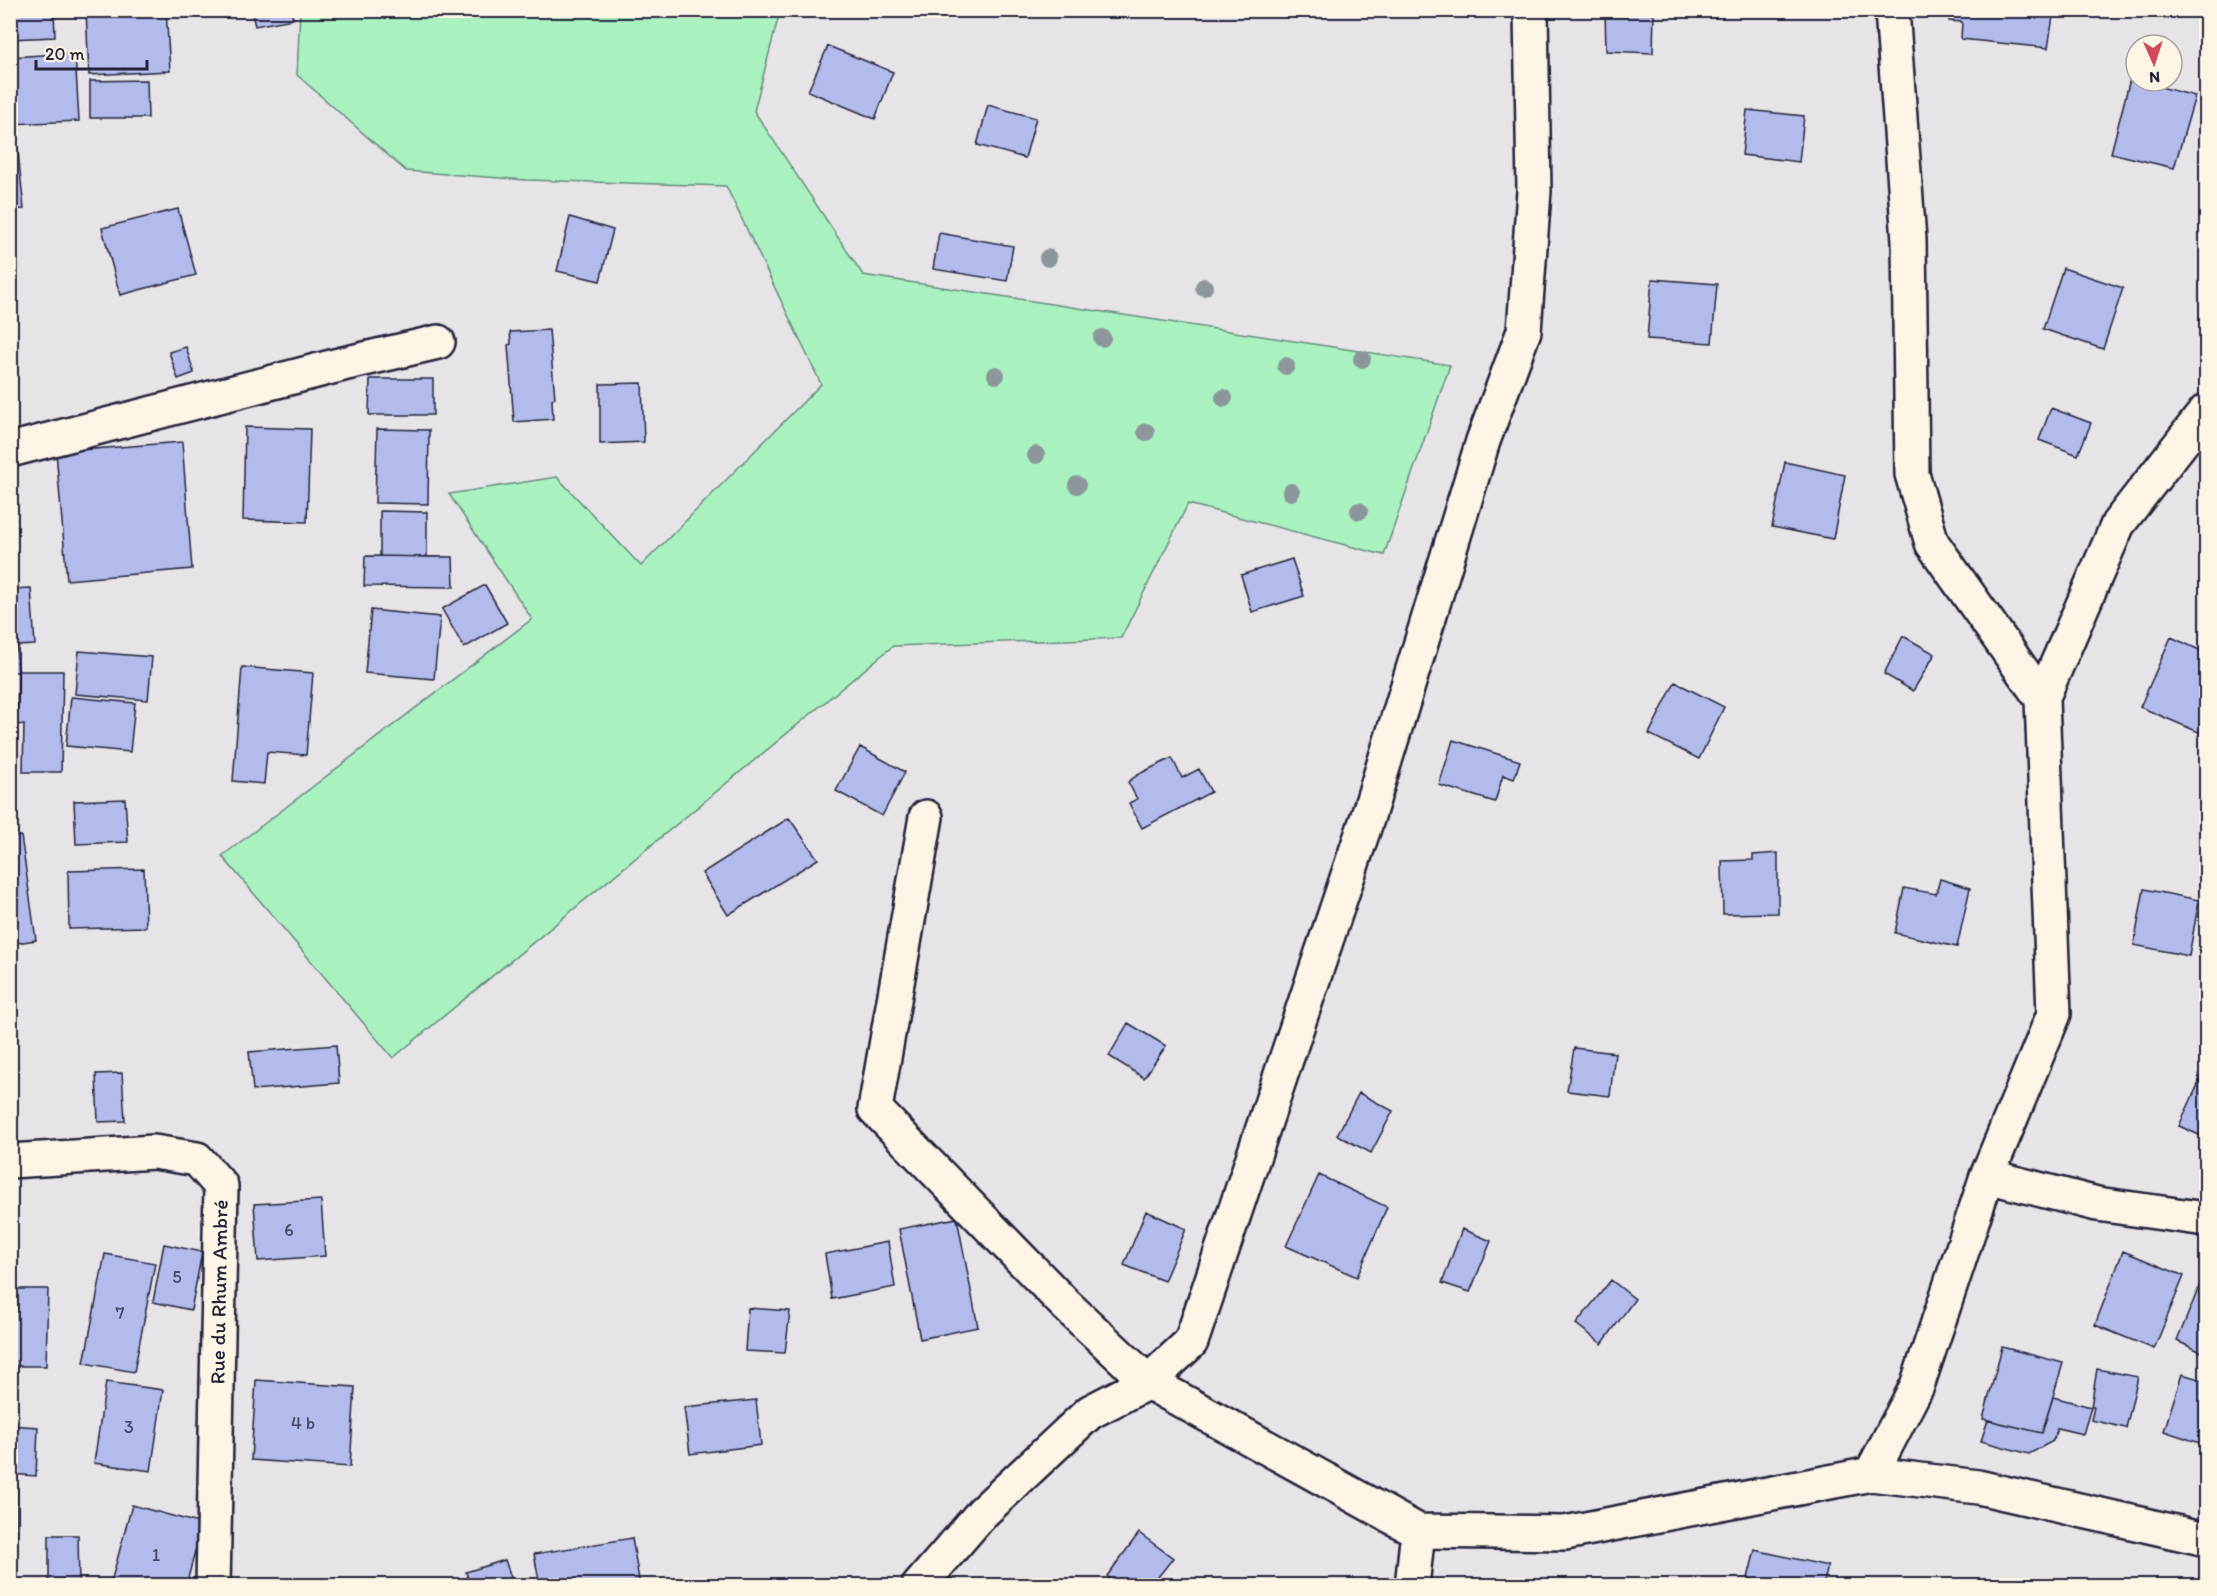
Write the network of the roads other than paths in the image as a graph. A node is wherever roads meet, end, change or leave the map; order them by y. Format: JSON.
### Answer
{"nodes":[{"id":1,"x":1531,"y":10,"type":"edge"},
{"id":2,"x":1892,"y":10,"type":"edge"},
{"id":3,"x":438,"y":342,"type":"dead end"},
{"id":4,"x":2206,"y":411,"type":"edge"},
{"id":5,"x":10,"y":450,"type":"edge"},
{"id":6,"x":2042,"y":699,"type":"junction"},
{"id":7,"x":926,"y":817,"type":"dead end"},
{"id":8,"x":10,"y":1161,"type":"edge"},
{"id":9,"x":1987,"y":1176,"type":"junction"},
{"id":10,"x":2206,"y":1219,"type":"edge"},
{"id":11,"x":1148,"y":1382,"type":"junction"},
{"id":12,"x":1871,"y":1474,"type":"junction"},
{"id":13,"x":1418,"y":1531,"type":"junction"},
{"id":14,"x":2206,"y":1539,"type":"edge"},
{"id":15,"x":213,"y":1586,"type":"edge"},
{"id":16,"x":919,"y":1586,"type":"edge"},
{"id":17,"x":1412,"y":1586,"type":"edge"}],
"edges":[{"from":1,"to":11,"type":"street"},
{"from":2,"to":6,"type":"street"},
{"from":3,"to":5,"type":"street"},
{"from":4,"to":6,"type":"street"},
{"from":6,"to":9,"type":"street"},
{"from":7,"to":11,"type":"street"},
{"from":8,"to":15,"type":"street","name":"Rue du Rhum Ambré"},
{"from":9,"to":10,"type":"street"},
{"from":9,"to":12,"type":"street"},
{"from":11,"to":13,"type":"street"},
{"from":11,"to":16,"type":"street"},
{"from":12,"to":13,"type":"street"},
{"from":12,"to":14,"type":"street"},
{"from":13,"to":17,"type":"street"}]}
